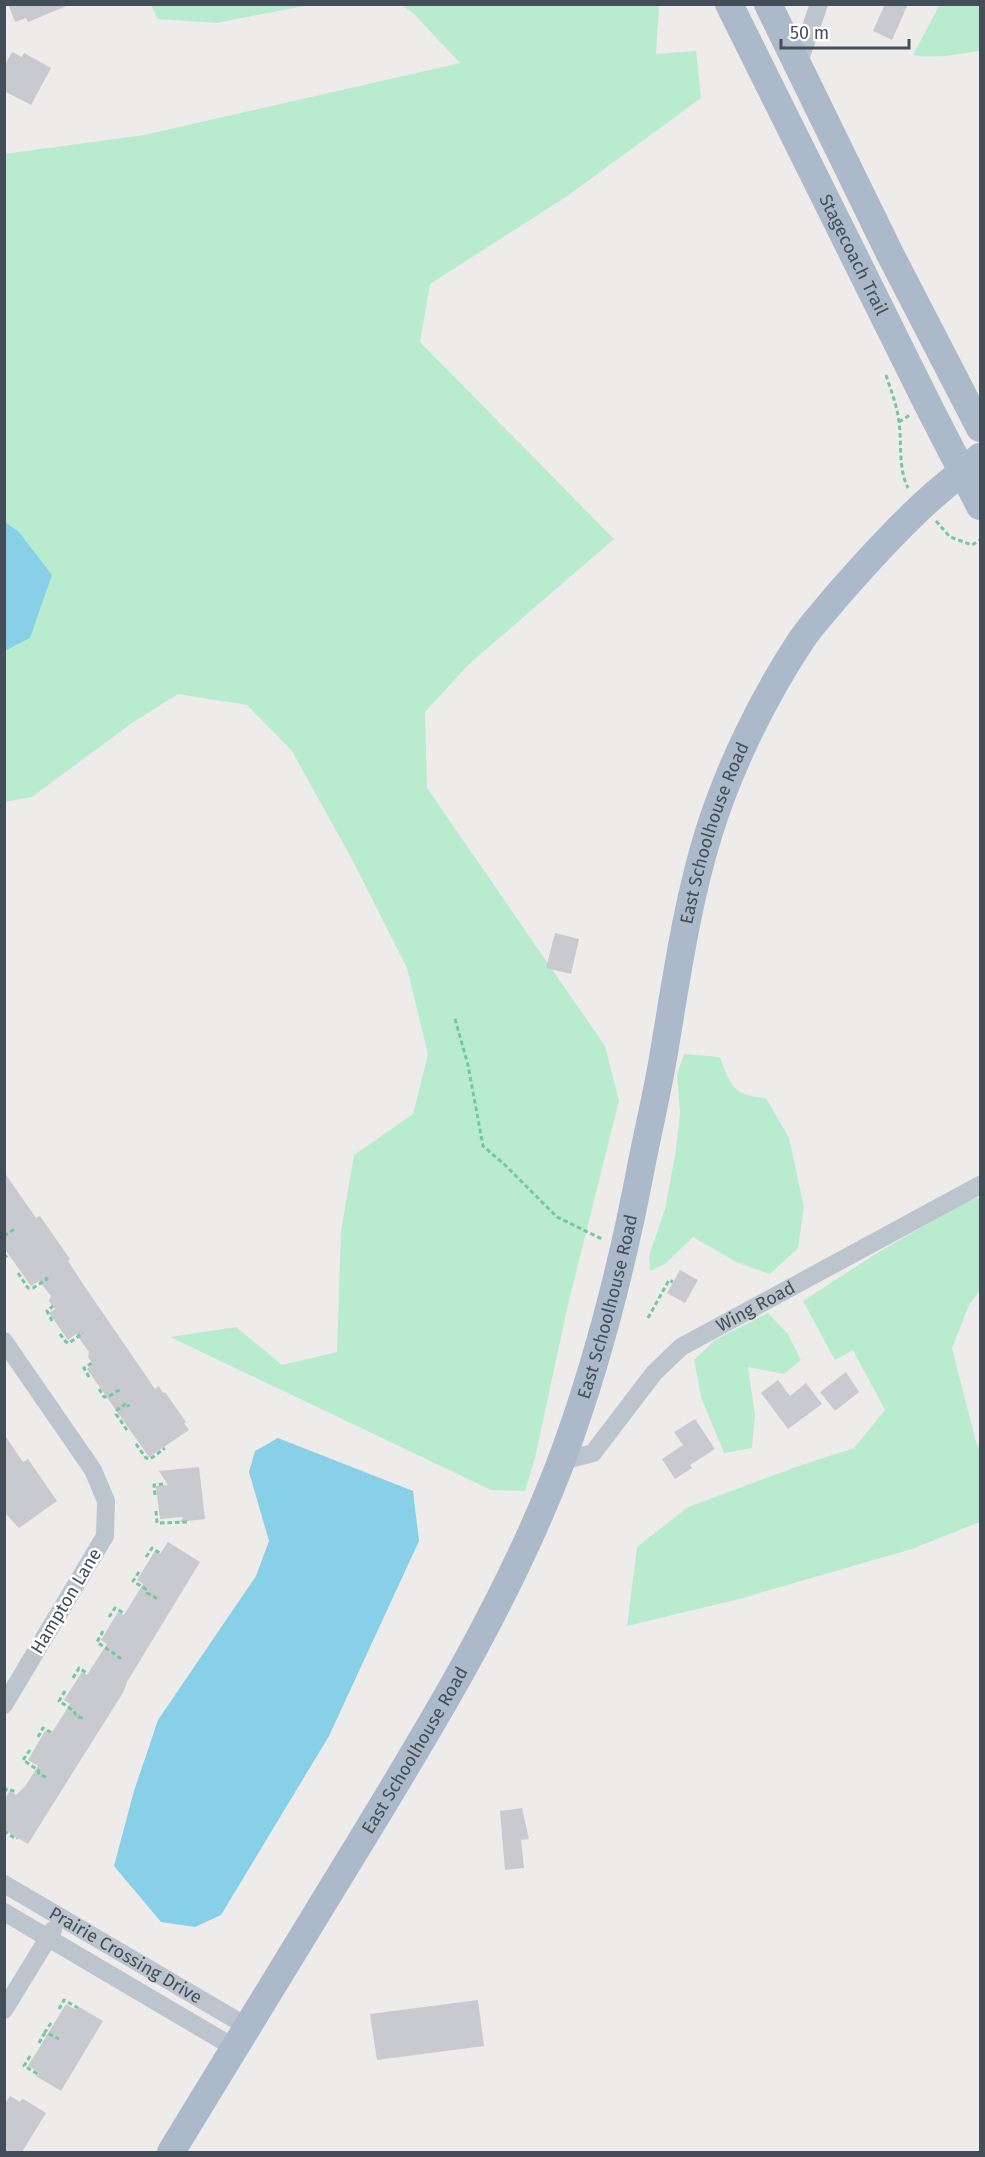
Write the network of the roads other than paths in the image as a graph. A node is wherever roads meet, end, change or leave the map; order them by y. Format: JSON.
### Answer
{"nodes":[{"id":1,"x":729,"y":4,"type":"edge"},
{"id":2,"x":768,"y":4,"type":"edge"},
{"id":3,"x":819,"y":4,"type":"edge"},
{"id":4,"x":798,"y":65,"type":"junction"},
{"id":5,"x":981,"y":428,"type":"edge"},
{"id":6,"x":971,"y":464,"type":"edge"},
{"id":7,"x":981,"y":507,"type":"edge"},
{"id":8,"x":981,"y":1185,"type":"edge"},
{"id":9,"x":4,"y":1341,"type":"edge"},
{"id":10,"x":562,"y":1461,"type":"junction"},
{"id":11,"x":4,"y":1705,"type":"edge"},
{"id":12,"x":4,"y":1884,"type":"edge"},
{"id":13,"x":4,"y":1912,"type":"edge"},
{"id":14,"x":60,"y":1918,"type":"junction"},
{"id":15,"x":48,"y":1938,"type":"junction"},
{"id":16,"x":4,"y":2010,"type":"edge"},
{"id":17,"x":241,"y":2037,"type":"junction"},
{"id":18,"x":171,"y":2152,"type":"edge"}],
"edges":[{"from":1,"to":6,"type":"main road","name":"Stagecoach Trail"},
{"from":2,"to":4,"type":"main road","name":"Stagecoach Trail"},
{"from":3,"to":4,"type":"street"},
{"from":4,"to":5,"type":"main road","name":"Stagecoach Trail"},
{"from":6,"to":7,"type":"main road","name":"Stagecoach Trail"},
{"from":6,"to":10,"type":"main road","name":"East Schoolhouse Road"},
{"from":8,"to":10,"type":"street","name":"Wing Road"},
{"from":9,"to":11,"type":"street","name":"Hampton Lane"},
{"from":10,"to":17,"type":"main road","name":"East Schoolhouse Road"},
{"from":12,"to":14,"type":"street","name":"Prairie Crossing Drive"},
{"from":13,"to":15,"type":"street","name":"Prairie Crossing Drive"},
{"from":14,"to":15,"type":"street"},
{"from":14,"to":17,"type":"street","name":"Prairie Crossing Drive"},
{"from":15,"to":16,"type":"street"},
{"from":15,"to":17,"type":"street","name":"Prairie Crossing Drive"},
{"from":17,"to":18,"type":"main road","name":"East Schoolhouse Road"}]}
